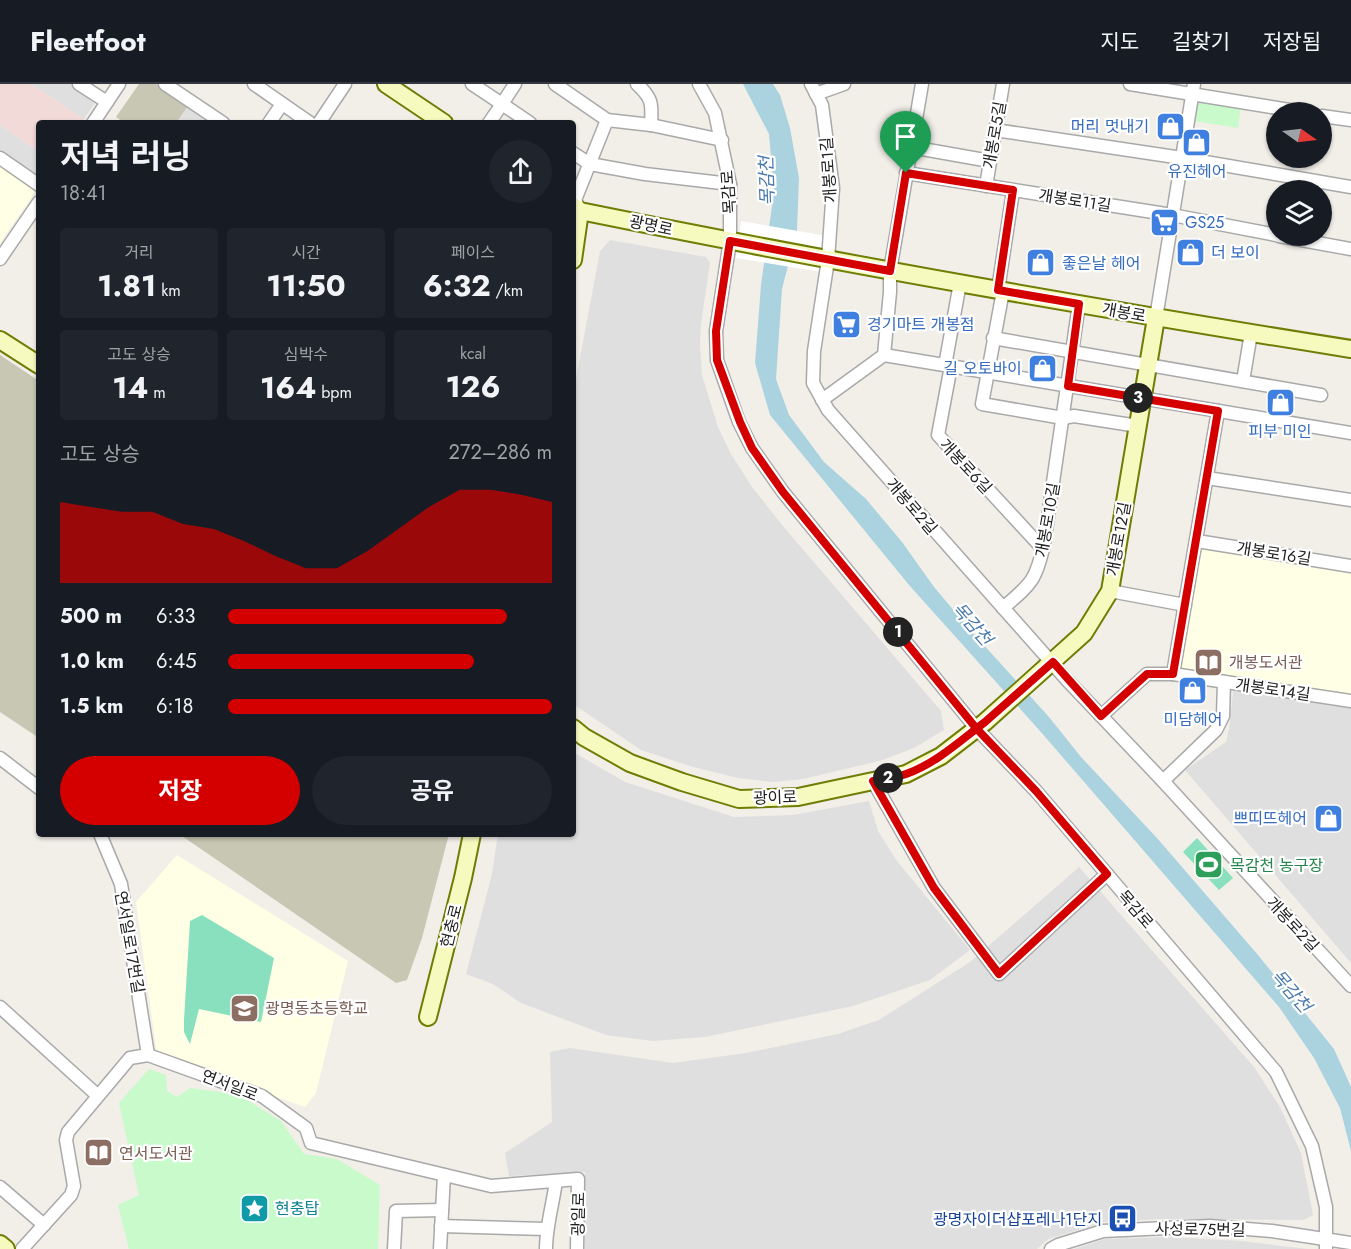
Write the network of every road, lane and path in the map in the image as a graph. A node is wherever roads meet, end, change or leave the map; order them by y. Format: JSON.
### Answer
{"nodes":[{"id":1,"x":80,"y":84,"type":"edge"},
{"id":2,"x":119,"y":84,"type":"edge"},
{"id":3,"x":165,"y":84,"type":"edge"},
{"id":4,"x":254,"y":84,"type":"edge"},
{"id":5,"x":345,"y":84,"type":"edge"},
{"id":6,"x":386,"y":84,"type":"edge"},
{"id":7,"x":472,"y":84,"type":"edge"},
{"id":8,"x":515,"y":84,"type":"edge"},
{"id":9,"x":555,"y":84,"type":"edge"},
{"id":10,"x":637,"y":84,"type":"edge"},
{"id":11,"x":699,"y":84,"type":"edge"},
{"id":12,"x":843,"y":84,"type":"edge"},
{"id":13,"x":922,"y":84,"type":"edge"},
{"id":14,"x":1003,"y":84,"type":"edge"},
{"id":15,"x":1130,"y":84,"type":"edge"},
{"id":16,"x":813,"y":89,"type":"edge"},
{"id":17,"x":1193,"y":89,"type":"edge"},
{"id":18,"x":107,"y":102,"type":"junction"},
{"id":19,"x":282,"y":104,"type":"junction"},
{"id":20,"x":502,"y":104,"type":"junction"},
{"id":21,"x":1266,"y":104,"type":"edge"},
{"id":22,"x":1332,"y":117,"type":"edge"},
{"id":23,"x":95,"y":120,"type":"edge"},
{"id":24,"x":219,"y":120,"type":"edge"},
{"id":25,"x":271,"y":120,"type":"edge"},
{"id":26,"x":306,"y":120,"type":"edge"},
{"id":27,"x":321,"y":120,"type":"edge"},
{"id":28,"x":440,"y":120,"type":"edge"},
{"id":29,"x":491,"y":120,"type":"edge"},
{"id":30,"x":526,"y":120,"type":"edge"},
{"id":31,"x":607,"y":120,"type":"junction"},
{"id":32,"x":1351,"y":120,"type":"edge"},
{"id":33,"x":651,"y":125,"type":"junction"},
{"id":34,"x":995,"y":130,"type":"junction"},
{"id":35,"x":722,"y":140,"type":"junction"},
{"id":36,"x":911,"y":147,"type":"junction"},
{"id":37,"x":576,"y":155,"type":"edge"},
{"id":38,"x":0,"y":158,"type":"edge"},
{"id":39,"x":1182,"y":158,"type":"junction"},
{"id":40,"x":990,"y":161,"type":"junction"},
{"id":41,"x":590,"y":164,"type":"junction"},
{"id":42,"x":906,"y":173,"type":"junction"},
{"id":43,"x":36,"y":183,"type":"edge"},
{"id":44,"x":730,"y":184,"type":"junction"},
{"id":45,"x":986,"y":186,"type":"junction"},
{"id":46,"x":1351,"y":187,"type":"edge"},
{"id":47,"x":1013,"y":190,"type":"junction"},
{"id":48,"x":576,"y":198,"type":"edge"},
{"id":49,"x":36,"y":206,"type":"edge"},
{"id":50,"x":576,"y":208,"type":"edge"},
{"id":51,"x":1172,"y":215,"type":"junction"},
{"id":52,"x":1266,"y":233,"type":"edge"},
{"id":53,"x":734,"y":242,"type":"junction"},
{"id":54,"x":1332,"y":245,"type":"edge"},
{"id":55,"x":1351,"y":249,"type":"edge"},
{"id":56,"x":826,"y":259,"type":"junction"},
{"id":57,"x":0,"y":260,"type":"edge"},
{"id":58,"x":890,"y":271,"type":"junction"},
{"id":59,"x":960,"y":283,"type":"junction"},
{"id":60,"x":1000,"y":290,"type":"junction"},
{"id":61,"x":1079,"y":304,"type":"junction"},
{"id":62,"x":1156,"y":318,"type":"junction"},
{"id":63,"x":1251,"y":333,"type":"junction"},
{"id":64,"x":993,"y":338,"type":"junction"},
{"id":65,"x":0,"y":340,"type":"edge"},
{"id":66,"x":1351,"y":349,"type":"edge"},
{"id":67,"x":1073,"y":352,"type":"junction"},
{"id":68,"x":884,"y":355,"type":"junction"},
{"id":69,"x":36,"y":363,"type":"edge"},
{"id":70,"x":1148,"y":365,"type":"junction"},
{"id":71,"x":951,"y":366,"type":"junction"},
{"id":72,"x":987,"y":372,"type":"junction"},
{"id":73,"x":1243,"y":381,"type":"junction"},
{"id":74,"x":1068,"y":386,"type":"junction"},
{"id":75,"x":1321,"y":394,"type":"dead end"},
{"id":76,"x":1142,"y":399,"type":"junction"},
{"id":77,"x":822,"y":400,"type":"junction"},
{"id":78,"x":1218,"y":411,"type":"junction"},
{"id":79,"x":1063,"y":418,"type":"junction"},
{"id":80,"x":1138,"y":426,"type":"junction"},
{"id":81,"x":1351,"y":433,"type":"edge"},
{"id":82,"x":1207,"y":478,"type":"junction"},
{"id":83,"x":1351,"y":500,"type":"edge"},
{"id":84,"x":1197,"y":541,"type":"junction"},
{"id":85,"x":1043,"y":549,"type":"junction"},
{"id":86,"x":1351,"y":566,"type":"edge"},
{"id":87,"x":1110,"y":591,"type":"junction"},
{"id":88,"x":1185,"y":605,"type":"junction"},
{"id":89,"x":1003,"y":608,"type":"junction"},
{"id":90,"x":1050,"y":664,"type":"junction"},
{"id":91,"x":1173,"y":674,"type":"junction"},
{"id":92,"x":1224,"y":682,"type":"junction"},
{"id":93,"x":1351,"y":700,"type":"edge"},
{"id":94,"x":1101,"y":716,"type":"junction"},
{"id":95,"x":980,"y":725,"type":"junction"},
{"id":96,"x":576,"y":730,"type":"edge"},
{"id":97,"x":0,"y":758,"type":"edge"},
{"id":98,"x":873,"y":781,"type":"junction"},
{"id":99,"x":1162,"y":781,"type":"junction"},
{"id":100,"x":36,"y":786,"type":"edge"},
{"id":101,"x":102,"y":837,"type":"edge"},
{"id":102,"x":471,"y":837,"type":"edge"},
{"id":103,"x":1107,"y":874,"type":"junction"},
{"id":104,"x":1351,"y":986,"type":"edge"},
{"id":105,"x":0,"y":1006,"type":"edge"},
{"id":106,"x":428,"y":1017,"type":"dead end"},
{"id":107,"x":148,"y":1054,"type":"junction"},
{"id":108,"x":97,"y":1095,"type":"junction"},
{"id":109,"x":444,"y":1175,"type":"junction"},
{"id":110,"x":578,"y":1179,"type":"joint"},
{"id":111,"x":556,"y":1181,"type":"junction"},
{"id":112,"x":0,"y":1187,"type":"edge"},
{"id":113,"x":442,"y":1210,"type":"junction"},
{"id":114,"x":44,"y":1225,"type":"junction"},
{"id":115,"x":441,"y":1226,"type":"junction"},
{"id":116,"x":546,"y":1229,"type":"junction"},
{"id":117,"x":1351,"y":1242,"type":"edge"},
{"id":118,"x":1329,"y":1243,"type":"edge"},
{"id":119,"x":0,"y":1244,"type":"edge"},
{"id":120,"x":6,"y":1249,"type":"edge"},
{"id":121,"x":22,"y":1249,"type":"edge"},
{"id":122,"x":394,"y":1249,"type":"edge"},
{"id":123,"x":440,"y":1249,"type":"edge"},
{"id":124,"x":546,"y":1249,"type":"edge"},
{"id":125,"x":577,"y":1249,"type":"edge"},
{"id":126,"x":1051,"y":1249,"type":"edge"}],
"edges":[{"from":1,"to":18,"type":"street"},
{"from":2,"to":18,"type":"street"},
{"from":3,"to":24,"type":"street"},
{"from":4,"to":19,"type":"street"},
{"from":5,"to":27,"type":"street"},
{"from":6,"to":28,"type":"street"},
{"from":7,"to":20,"type":"street"},
{"from":8,"to":20,"type":"street"},
{"from":9,"to":31,"type":"street"},
{"from":10,"to":33,"type":"street"},
{"from":11,"to":35,"type":"street","name":"목감로"},
{"from":12,"to":16,"type":"street"},
{"from":13,"to":36,"type":"street"},
{"from":14,"to":34,"type":"street","name":"개봉로5길"},
{"from":15,"to":17,"type":"street"},
{"from":16,"to":56,"type":"street","name":"개봉로1길"},
{"from":17,"to":21,"type":"street"},
{"from":17,"to":39,"type":"street"},
{"from":18,"to":23,"type":"street"},
{"from":19,"to":25,"type":"street"},
{"from":19,"to":26,"type":"street"},
{"from":20,"to":29,"type":"street"},
{"from":20,"to":30,"type":"street"},
{"from":22,"to":32,"type":"street"},
{"from":31,"to":33,"type":"street"},
{"from":31,"to":41,"type":"street"},
{"from":33,"to":35,"type":"street"},
{"from":34,"to":39,"type":"street"},
{"from":34,"to":40,"type":"street","name":"개봉로5길"},
{"from":35,"to":44,"type":"street","name":"목감로"},
{"from":36,"to":40,"type":"street"},
{"from":36,"to":42,"type":"street"},
{"from":37,"to":41,"type":"street"},
{"from":38,"to":43,"type":"street"},
{"from":39,"to":46,"type":"street"},
{"from":39,"to":51,"type":"street"},
{"from":40,"to":45,"type":"street","name":"개봉로5길"},
{"from":41,"to":44,"type":"street"},
{"from":41,"to":48,"type":"street"},
{"from":42,"to":45,"type":"street","name":"개봉로11길"},
{"from":42,"to":58,"type":"street"},
{"from":44,"to":53,"type":"street","name":"목감로"},
{"from":45,"to":47,"type":"street","name":"개봉로11길"},
{"from":47,"to":51,"type":"street","name":"개봉로11길"},
{"from":47,"to":60,"type":"street"},
{"from":49,"to":57,"type":"street"},
{"from":50,"to":53,"type":"street","name":"광명로"},
{"from":51,"to":52,"type":"street","name":"개봉로11길"},
{"from":51,"to":62,"type":"street"},
{"from":53,"to":56,"type":"street","name":"개봉로"},
{"from":53,"to":95,"type":"street","name":"목감로"},
{"from":54,"to":55,"type":"street","name":"개봉로11길"},
{"from":56,"to":58,"type":"street","name":"개봉로"},
{"from":56,"to":77,"type":"street","name":"개봉로2길"},
{"from":58,"to":59,"type":"street","name":"개봉로"},
{"from":58,"to":68,"type":"street"},
{"from":59,"to":60,"type":"street","name":"개봉로"},
{"from":59,"to":71,"type":"street","name":"개봉로6길"},
{"from":60,"to":61,"type":"street","name":"개봉로"},
{"from":60,"to":64,"type":"street"},
{"from":61,"to":62,"type":"street","name":"개봉로"},
{"from":61,"to":67,"type":"street","name":"개봉로10길"},
{"from":62,"to":63,"type":"street","name":"개봉로"},
{"from":62,"to":70,"type":"street","name":"개봉로12길"},
{"from":63,"to":66,"type":"street","name":"개봉로"},
{"from":63,"to":73,"type":"street"},
{"from":64,"to":67,"type":"street"},
{"from":64,"to":72,"type":"street"},
{"from":65,"to":69,"type":"street"},
{"from":67,"to":70,"type":"street"},
{"from":67,"to":74,"type":"street","name":"개봉로10길"},
{"from":68,"to":71,"type":"street"},
{"from":68,"to":77,"type":"street"},
{"from":70,"to":73,"type":"street"},
{"from":70,"to":76,"type":"street","name":"개봉로12길"},
{"from":71,"to":72,"type":"street"},
{"from":71,"to":85,"type":"street","name":"개봉로6길"},
{"from":72,"to":74,"type":"street"},
{"from":72,"to":79,"type":"street"},
{"from":73,"to":75,"type":"street"},
{"from":74,"to":76,"type":"street"},
{"from":74,"to":79,"type":"street","name":"개봉로10길"},
{"from":76,"to":78,"type":"street"},
{"from":76,"to":80,"type":"street","name":"개봉로12길"},
{"from":77,"to":89,"type":"street","name":"개봉로2길"},
{"from":78,"to":81,"type":"street"},
{"from":78,"to":82,"type":"street"},
{"from":79,"to":80,"type":"street"},
{"from":79,"to":85,"type":"street","name":"개봉로10길"},
{"from":80,"to":87,"type":"street","name":"개봉로12길"},
{"from":82,"to":83,"type":"street"},
{"from":82,"to":84,"type":"street"},
{"from":84,"to":86,"type":"street","name":"개봉로16길"},
{"from":84,"to":88,"type":"street"},
{"from":85,"to":89,"type":"street","name":"개봉로10길"},
{"from":87,"to":88,"type":"street"},
{"from":87,"to":90,"type":"street","name":"개봉로12길"},
{"from":88,"to":91,"type":"street"},
{"from":89,"to":90,"type":"street","name":"개봉로2길"},
{"from":90,"to":94,"type":"street","name":"개봉로2길"},
{"from":90,"to":95,"type":"street","name":"개봉로12길"},
{"from":91,"to":92,"type":"street","name":"개봉로14길"},
{"from":91,"to":94,"type":"street"},
{"from":92,"to":93,"type":"street","name":"개봉로14길"},
{"from":92,"to":99,"type":"street"},
{"from":94,"to":99,"type":"street","name":"개봉로2길"},
{"from":95,"to":98,"type":"street","name":"광이로"},
{"from":95,"to":103,"type":"street","name":"목감로"},
{"from":96,"to":98,"type":"street","name":"광이로"},
{"from":97,"to":100,"type":"street"},
{"from":98,"to":103,"type":"street"},
{"from":99,"to":104,"type":"street","name":"개봉로2길"},
{"from":101,"to":107,"type":"street","name":"연서일로17번길"},
{"from":102,"to":106,"type":"street","name":"현충로"},
{"from":103,"to":118,"type":"street","name":"목감로"},
{"from":105,"to":108,"type":"street"},
{"from":107,"to":108,"type":"street"},
{"from":107,"to":109,"type":"street","name":"연서일로"},
{"from":108,"to":114,"type":"street"},
{"from":109,"to":111,"type":"street","name":"연서일로"},
{"from":109,"to":113,"type":"street"},
{"from":110,"to":111,"type":"street","name":"연서일로"},
{"from":110,"to":125,"type":"street","name":"광일로"},
{"from":111,"to":116,"type":"street"},
{"from":112,"to":114,"type":"street"},
{"from":113,"to":115,"type":"street"},
{"from":113,"to":122,"type":"street"},
{"from":114,"to":121,"type":"street"},
{"from":115,"to":116,"type":"street"},
{"from":115,"to":123,"type":"street"},
{"from":116,"to":124,"type":"street"},
{"from":117,"to":118,"type":"street","name":"사성로75번길"},
{"from":118,"to":126,"type":"street","name":"사성로75번길"},
{"from":119,"to":120,"type":"street"}]}
